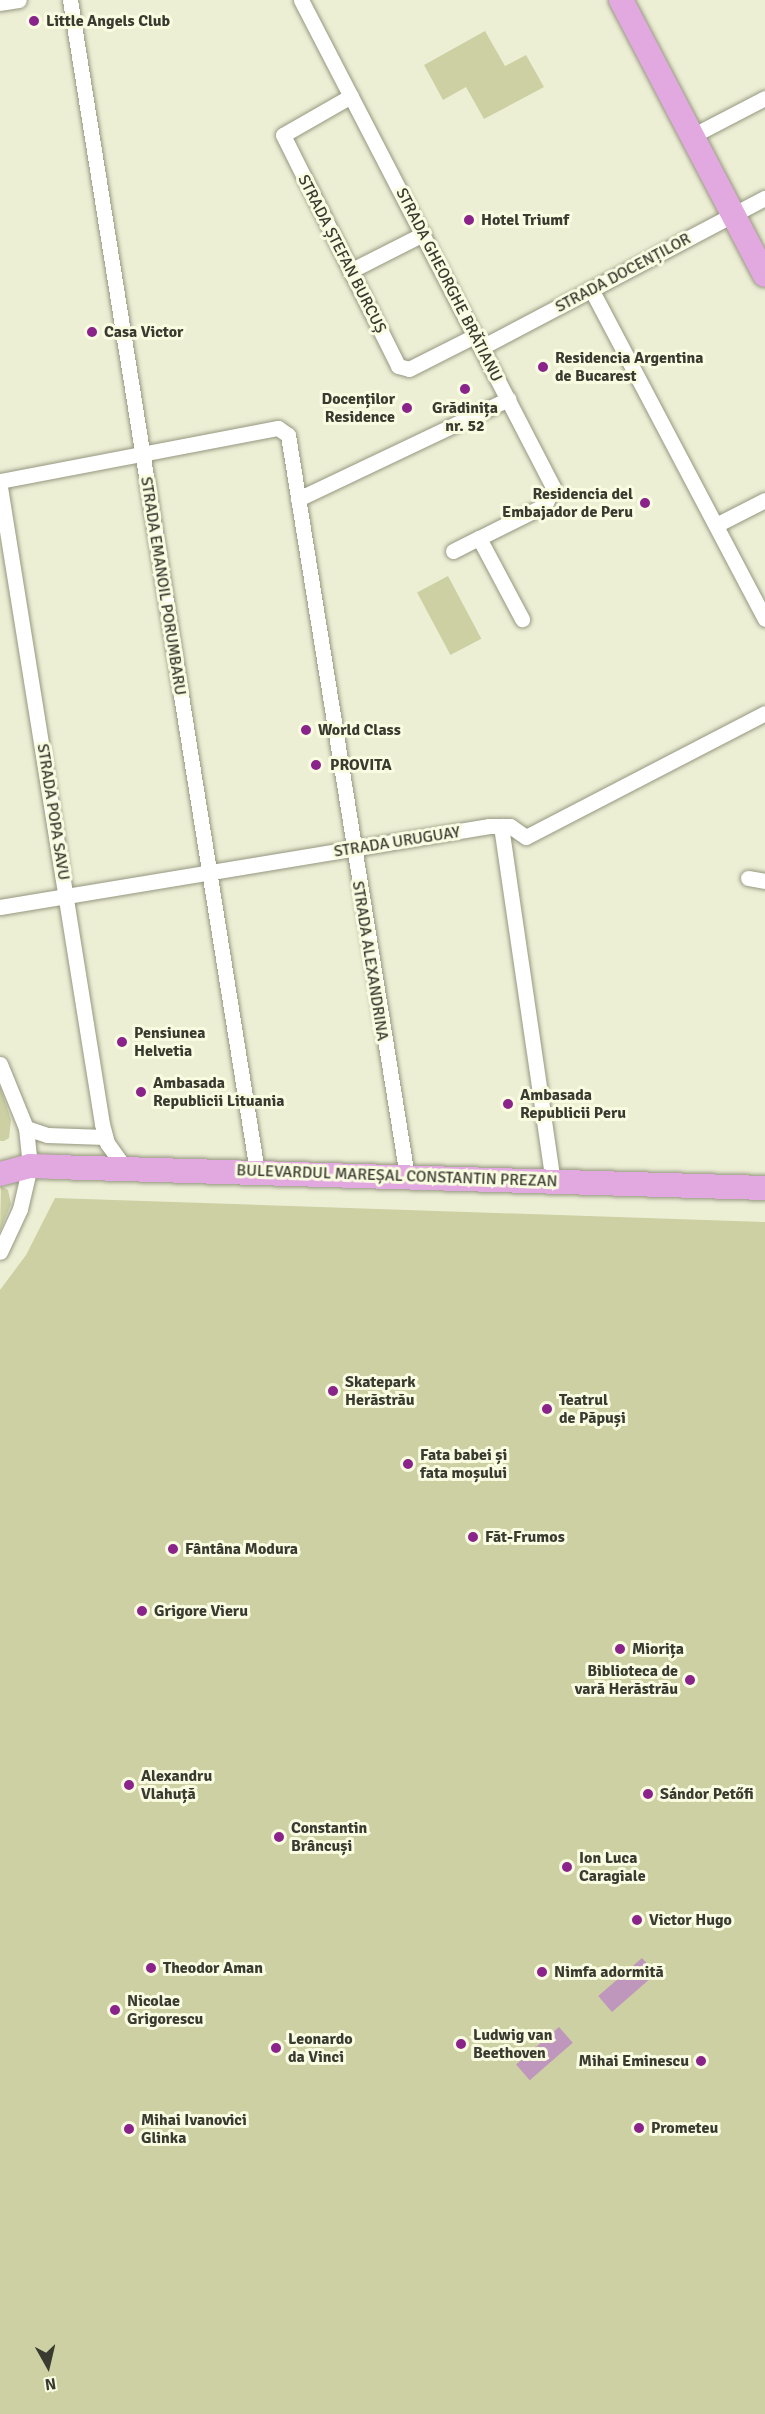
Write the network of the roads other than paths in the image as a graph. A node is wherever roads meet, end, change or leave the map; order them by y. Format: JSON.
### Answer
{"nodes":[{"id":1,"x":19,"y":0,"type":"edge"},
{"id":2,"x":70,"y":0,"type":"edge"},
{"id":3,"x":301,"y":0,"type":"edge"},
{"id":4,"x":621,"y":0,"type":"edge"},
{"id":5,"x":0,"y":3,"type":"edge"},
{"id":6,"x":351,"y":96,"type":"junction"},
{"id":7,"x":765,"y":98,"type":"edge"},
{"id":8,"x":692,"y":136,"type":"junction"},
{"id":9,"x":765,"y":198,"type":"edge"},
{"id":10,"x":733,"y":215,"type":"junction"},
{"id":11,"x":423,"y":234,"type":"junction"},
{"id":12,"x":350,"y":271,"type":"junction"},
{"id":13,"x":765,"y":275,"type":"edge"},
{"id":14,"x":591,"y":289,"type":"junction"},
{"id":15,"x":479,"y":341,"type":"junction"},
{"id":16,"x":509,"y":399,"type":"junction"},
{"id":17,"x":141,"y":454,"type":"junction"},
{"id":18,"x":0,"y":481,"type":"edge"},
{"id":19,"x":0,"y":487,"type":"edge"},
{"id":20,"x":298,"y":500,"type":"junction"},
{"id":21,"x":765,"y":500,"type":"edge"},
{"id":22,"x":716,"y":525,"type":"junction"},
{"id":23,"x":479,"y":538,"type":"junction"},
{"id":24,"x":453,"y":551,"type":"dead end"},
{"id":25,"x":522,"y":619,"type":"dead end"},
{"id":26,"x":765,"y":619,"type":"edge"},
{"id":27,"x":765,"y":713,"type":"edge"},
{"id":28,"x":501,"y":826,"type":"junction"},
{"id":29,"x":352,"y":849,"type":"junction"},
{"id":30,"x":211,"y":872,"type":"junction"},
{"id":31,"x":748,"y":878,"type":"dead end"},
{"id":32,"x":765,"y":881,"type":"edge"},
{"id":33,"x":67,"y":896,"type":"junction"},
{"id":34,"x":0,"y":907,"type":"edge"},
{"id":35,"x":0,"y":1065,"type":"edge"},
{"id":36,"x":26,"y":1128,"type":"junction"},
{"id":37,"x":105,"y":1137,"type":"junction"},
{"id":38,"x":0,"y":1154,"type":"edge"},
{"id":39,"x":30,"y":1166,"type":"junction"},
{"id":40,"x":125,"y":1168,"type":"junction"},
{"id":41,"x":257,"y":1171,"type":"junction"},
{"id":42,"x":0,"y":1173,"type":"edge"},
{"id":43,"x":406,"y":1176,"type":"junction"},
{"id":44,"x":553,"y":1180,"type":"junction"},
{"id":45,"x":765,"y":1188,"type":"edge"},
{"id":46,"x":0,"y":1252,"type":"edge"}],
"edges":[{"from":1,"to":5,"type":"street"},
{"from":2,"to":17,"type":"street","name":"STRADA EMANOIL PORUMBARU"},
{"from":3,"to":6,"type":"street","name":"STRADA GHEORGHE BRĂTIANU"},
{"from":4,"to":8,"type":"main road"},
{"from":6,"to":11,"type":"street","name":"STRADA GHEORGHE BRĂTIANU"},
{"from":6,"to":12,"type":"street","name":"STRADA ȘTEFAN BURCUȘ"},
{"from":7,"to":8,"type":"street"},
{"from":8,"to":10,"type":"main road"},
{"from":9,"to":10,"type":"street","name":"STRADA DOCENȚILOR"},
{"from":10,"to":13,"type":"main road"},
{"from":10,"to":14,"type":"street","name":"STRADA DOCENȚILOR"},
{"from":11,"to":12,"type":"street"},
{"from":11,"to":15,"type":"street","name":"STRADA GHEORGHE BRĂTIANU"},
{"from":12,"to":15,"type":"street","name":"STRADA ȘTEFAN BURCUȘ"},
{"from":14,"to":15,"type":"street","name":"STRADA DOCENȚILOR"},
{"from":14,"to":22,"type":"street"},
{"from":15,"to":16,"type":"street","name":"STRADA GHEORGHE BRĂTIANU"},
{"from":16,"to":20,"type":"street"},
{"from":16,"to":23,"type":"street","name":"STRADA GHEORGHE BRĂTIANU"},
{"from":17,"to":18,"type":"street"},
{"from":17,"to":20,"type":"street","name":"STRADA ALEXANDRINA"},
{"from":17,"to":30,"type":"street","name":"STRADA EMANOIL PORUMBARU"},
{"from":19,"to":33,"type":"street","name":"STRADA POPA SAVU"},
{"from":20,"to":29,"type":"street","name":"STRADA ALEXANDRINA"},
{"from":21,"to":22,"type":"street"},
{"from":22,"to":26,"type":"street"},
{"from":23,"to":24,"type":"street","name":"STRADA GHEORGHE BRĂTIANU"},
{"from":23,"to":25,"type":"street"},
{"from":27,"to":28,"type":"street"},
{"from":28,"to":29,"type":"street","name":"STRADA URUGUAY"},
{"from":28,"to":44,"type":"street"},
{"from":29,"to":30,"type":"street","name":"STRADA URUGUAY"},
{"from":29,"to":43,"type":"street","name":"STRADA ALEXANDRINA"},
{"from":30,"to":33,"type":"street","name":"STRADA URUGUAY"},
{"from":30,"to":41,"type":"street","name":"STRADA EMANOIL PORUMBARU"},
{"from":31,"to":32,"type":"street"},
{"from":33,"to":34,"type":"street","name":"STRADA URUGUAY"},
{"from":33,"to":37,"type":"street","name":"STRADA POPA SAVU"},
{"from":35,"to":36,"type":"street"},
{"from":36,"to":37,"type":"street"},
{"from":36,"to":39,"type":"street"},
{"from":37,"to":40,"type":"street"},
{"from":38,"to":39,"type":"main road"},
{"from":39,"to":40,"type":"main road","name":"BULEVARDUL MAREȘAL CONSTANTIN PREZAN"},
{"from":39,"to":42,"type":"main road"},
{"from":39,"to":46,"type":"street"},
{"from":40,"to":41,"type":"main road","name":"BULEVARDUL MAREȘAL CONSTANTIN PREZAN"},
{"from":41,"to":43,"type":"main road","name":"BULEVARDUL MAREȘAL CONSTANTIN PREZAN"},
{"from":43,"to":44,"type":"main road","name":"BULEVARDUL MAREȘAL CONSTANTIN PREZAN"},
{"from":44,"to":45,"type":"main road","name":"BULEVARDUL MAREȘAL CONSTANTIN PREZAN"}]}
